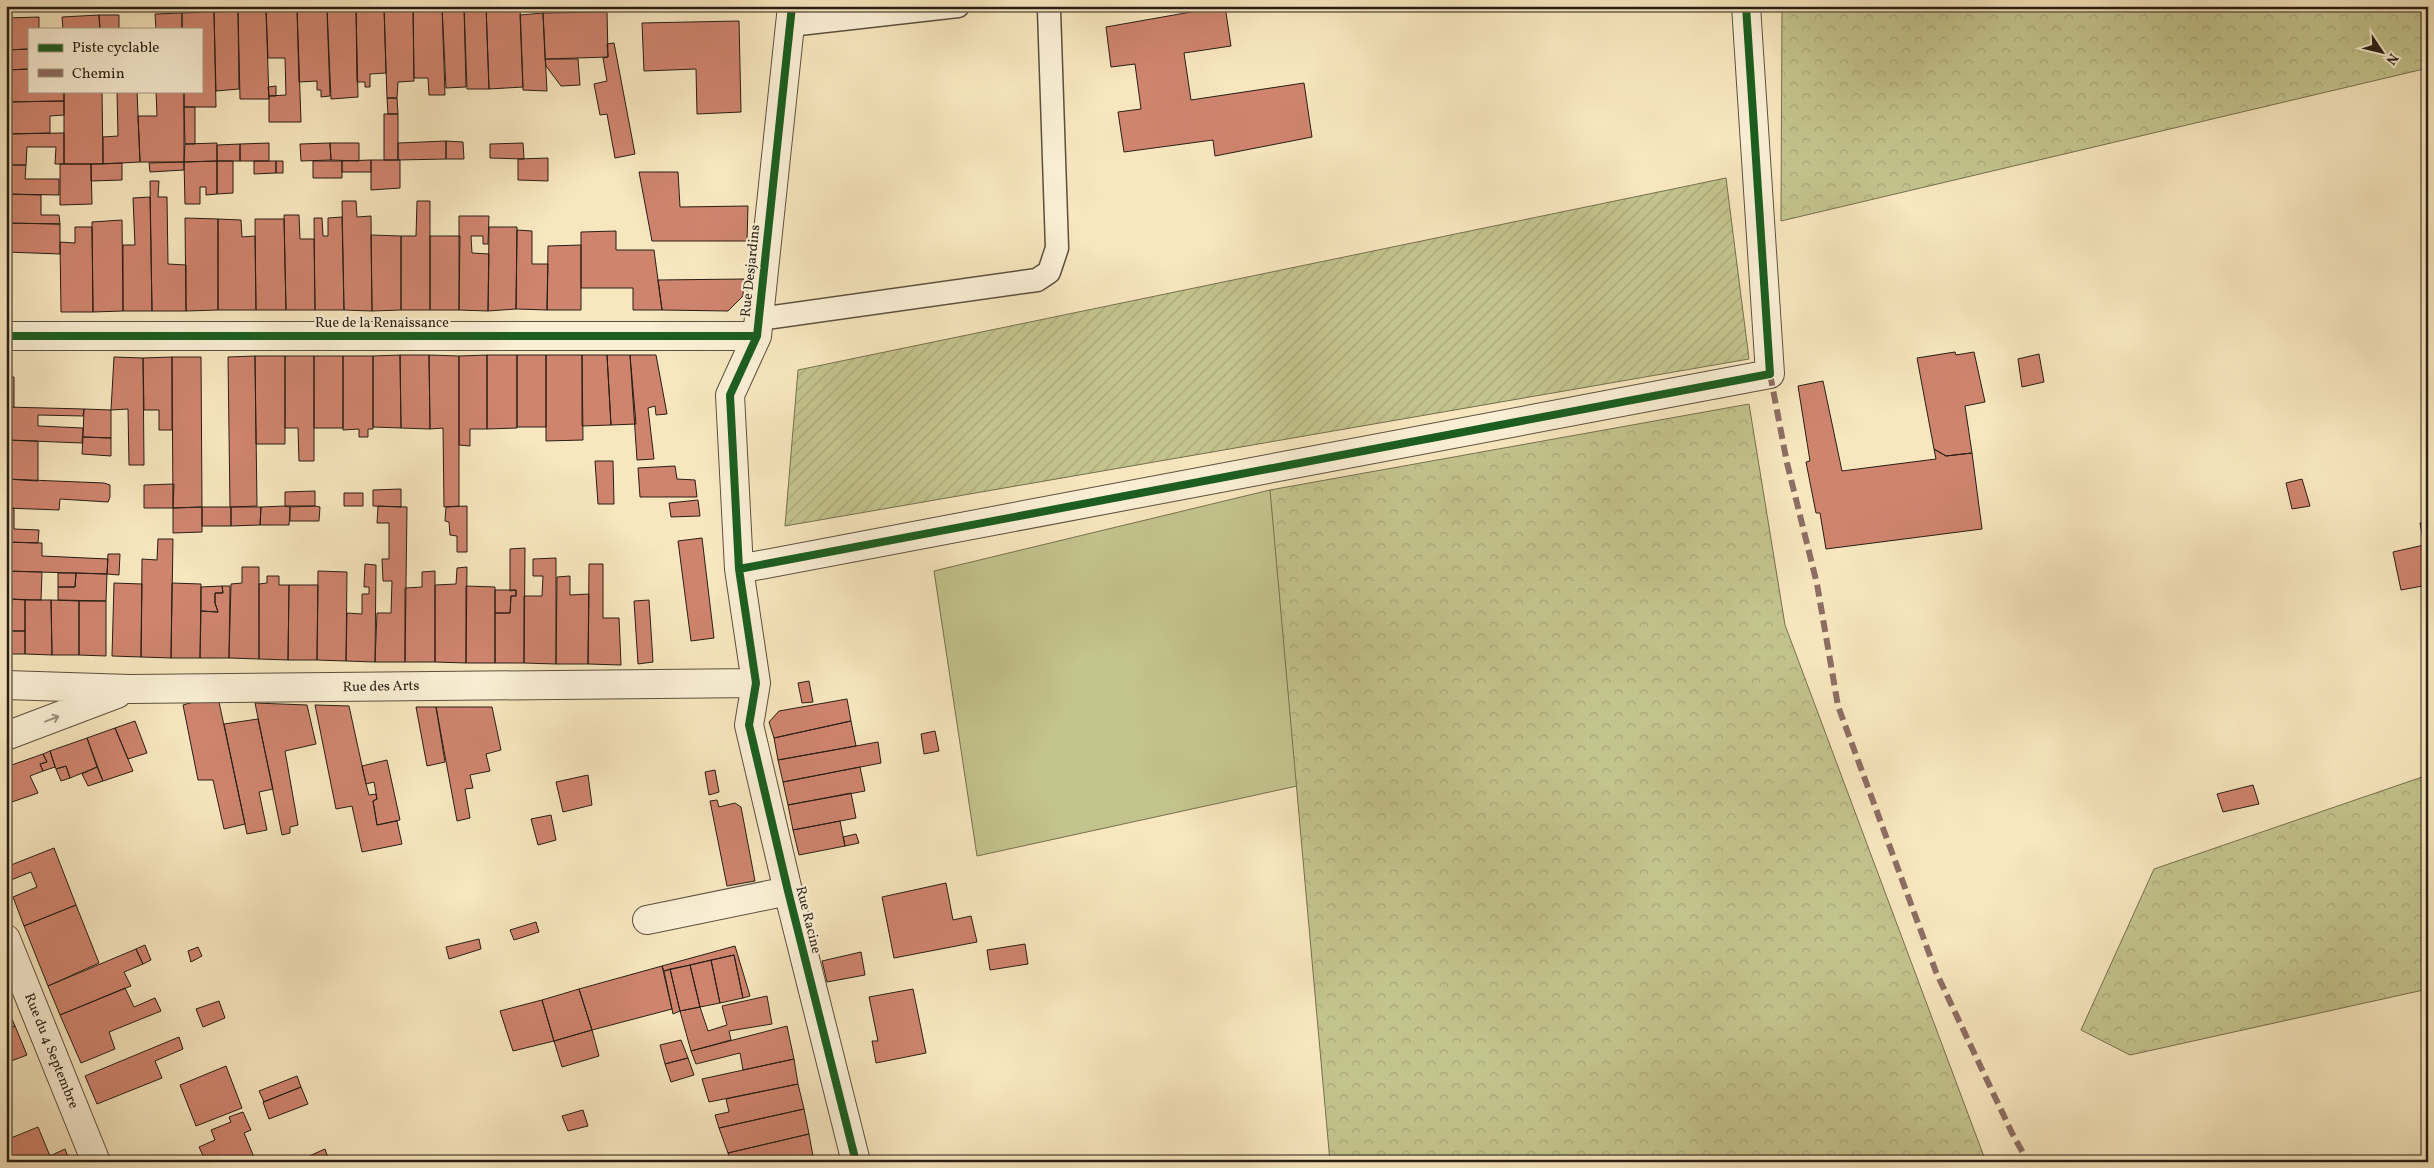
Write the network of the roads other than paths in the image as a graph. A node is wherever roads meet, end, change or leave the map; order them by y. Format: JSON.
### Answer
{"nodes":[{"id":1,"x":958,"y":6,"type":"edge"},
{"id":2,"x":1047,"y":6,"type":"edge"},
{"id":3,"x":1746,"y":6,"type":"edge"},
{"id":4,"x":791,"y":16,"type":"edge"},
{"id":5,"x":758,"y":328,"type":"junction"},
{"id":6,"x":6,"y":336,"type":"edge"},
{"id":7,"x":739,"y":569,"type":"junction"},
{"id":8,"x":756,"y":683,"type":"junction"},
{"id":9,"x":6,"y":685,"type":"edge"},
{"id":10,"x":130,"y":689,"type":"junction"},
{"id":11,"x":6,"y":736,"type":"edge"},
{"id":12,"x":788,"y":891,"type":"junction"},
{"id":13,"x":647,"y":920,"type":"dead end"},
{"id":14,"x":6,"y":939,"type":"edge"},
{"id":15,"x":96,"y":1162,"type":"edge"},
{"id":16,"x":856,"y":1162,"type":"edge"}],
"edges":[{"from":1,"to":4,"type":"lane"},
{"from":2,"to":5,"type":"lane"},
{"from":3,"to":7,"type":"street"},
{"from":4,"to":5,"type":"street","name":"Rue Desjardins"},
{"from":5,"to":6,"type":"street","name":"Rue de la Renaissance"},
{"from":5,"to":7,"type":"street","name":"Rue Desjardins"},
{"from":7,"to":8,"type":"street","name":"Rue Desjardins"},
{"from":8,"to":10,"type":"street","name":"Rue des Arts"},
{"from":8,"to":12,"type":"street","name":"Rue Racine"},
{"from":9,"to":10,"type":"street","name":"Rue des Arts"},
{"from":11,"to":10,"type":"street","one_way":true},
{"from":12,"to":13,"type":"street"},
{"from":12,"to":16,"type":"street","name":"Rue Racine"},
{"from":14,"to":15,"type":"street","name":"Rue du 4 Septembre"}]}
